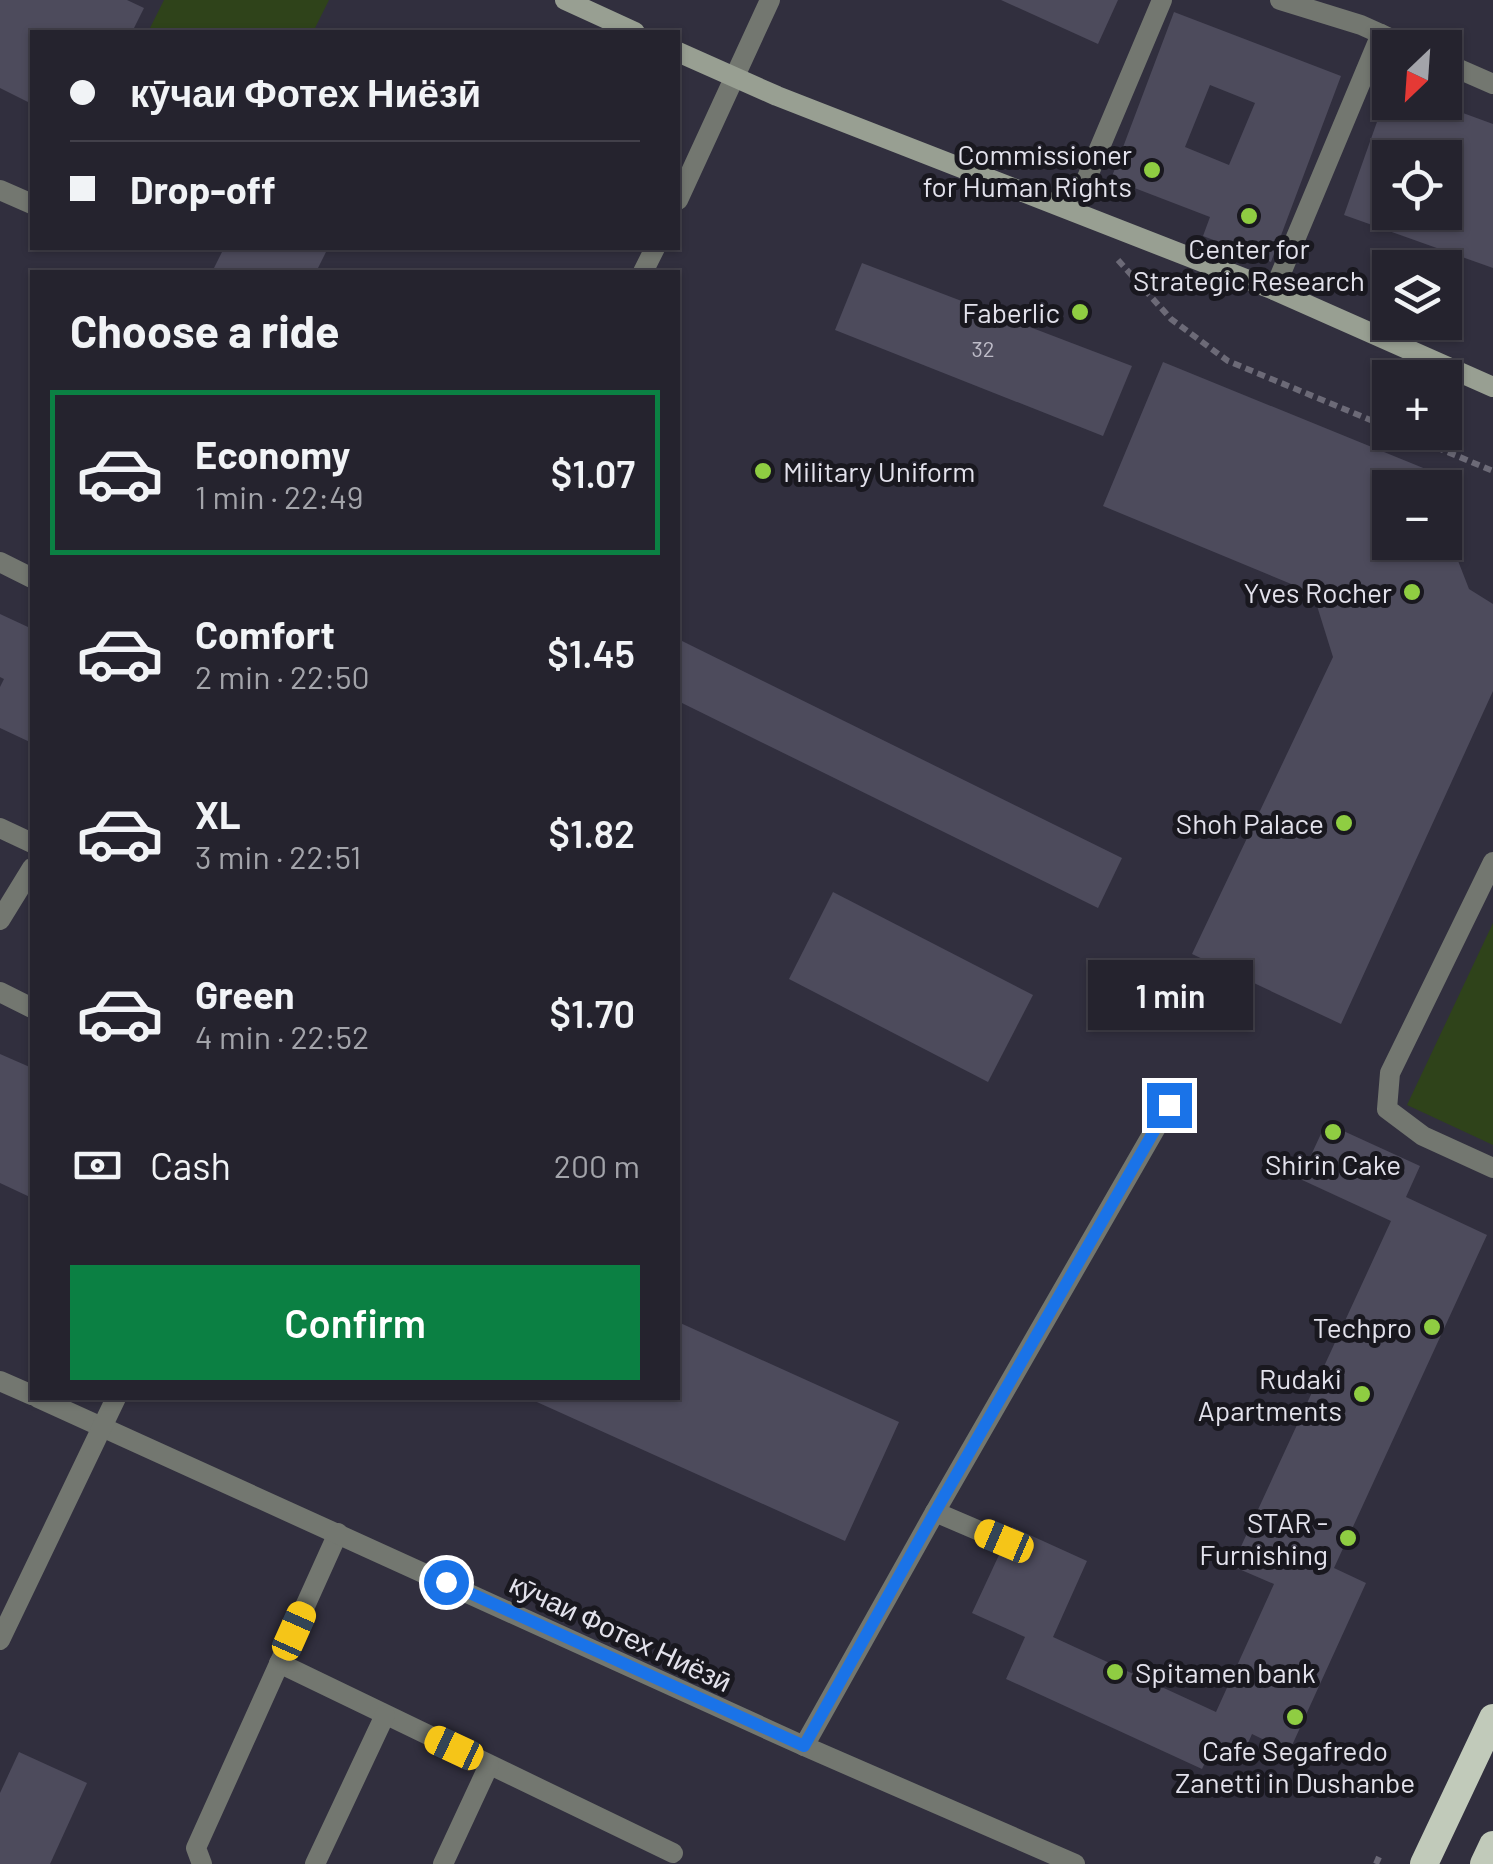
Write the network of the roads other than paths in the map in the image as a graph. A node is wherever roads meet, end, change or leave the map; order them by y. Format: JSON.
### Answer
{"nodes":[{"id":1,"x":565,"y":0,"type":"edge"},
{"id":2,"x":770,"y":0,"type":"edge"},
{"id":3,"x":1162,"y":0,"type":"edge"},
{"id":4,"x":1280,"y":0,"type":"edge"},
{"id":5,"x":630,"y":30,"type":"edge"},
{"id":6,"x":1372,"y":30,"type":"edge"},
{"id":7,"x":680,"y":53,"type":"edge"},
{"id":8,"x":1372,"y":58,"type":"edge"},
{"id":9,"x":1462,"y":70,"type":"edge"},
{"id":10,"x":734,"y":78,"type":"junction"},
{"id":11,"x":1493,"y":84,"type":"edge"},
{"id":12,"x":0,"y":190,"type":"edge"},
{"id":13,"x":680,"y":196,"type":"edge"},
{"id":14,"x":30,"y":203,"type":"edge"},
{"id":15,"x":1073,"y":211,"type":"junction"},
{"id":16,"x":1274,"y":290,"type":"junction"},
{"id":17,"x":1493,"y":387,"type":"edge"},
{"id":18,"x":0,"y":562,"type":"edge"},
{"id":19,"x":30,"y":577,"type":"edge"},
{"id":20,"x":0,"y":828,"type":"edge"},
{"id":21,"x":30,"y":842,"type":"edge"},
{"id":22,"x":1493,"y":862,"type":"edge"},
{"id":23,"x":30,"y":871,"type":"edge"},
{"id":24,"x":0,"y":920,"type":"edge"},
{"id":25,"x":0,"y":992,"type":"edge"},
{"id":26,"x":30,"y":1007,"type":"edge"},
{"id":27,"x":1169,"y":1105,"type":"dead end"},
{"id":28,"x":1493,"y":1168,"type":"edge"},
{"id":29,"x":0,"y":1381,"type":"edge"},
{"id":30,"x":30,"y":1394,"type":"edge"},
{"id":31,"x":44,"y":1400,"type":"edge"},
{"id":32,"x":115,"y":1400,"type":"edge"},
{"id":33,"x":103,"y":1426,"type":"junction"},
{"id":34,"x":935,"y":1512,"type":"junction"},
{"id":35,"x":338,"y":1534,"type":"junction"},
{"id":36,"x":1004,"y":1541,"type":"dead end"},
{"id":37,"x":0,"y":1640,"type":"edge"},
{"id":38,"x":278,"y":1664,"type":"junction"},
{"id":39,"x":385,"y":1715,"type":"junction"},
{"id":40,"x":1493,"y":1718,"type":"edge"},
{"id":41,"x":804,"y":1746,"type":"junction"},
{"id":42,"x":488,"y":1765,"type":"junction"},
{"id":43,"x":1493,"y":1844,"type":"edge"},
{"id":44,"x":673,"y":1854,"type":"dead end"},
{"id":45,"x":202,"y":1864,"type":"edge"},
{"id":46,"x":315,"y":1864,"type":"edge"},
{"id":47,"x":443,"y":1864,"type":"edge"},
{"id":48,"x":1075,"y":1864,"type":"edge"},
{"id":49,"x":1424,"y":1864,"type":"edge"},
{"id":50,"x":1484,"y":1864,"type":"edge"}],
"edges":[{"from":1,"to":5,"type":"main road"},
{"from":2,"to":10,"type":"street"},
{"from":3,"to":15,"type":"street"},
{"from":4,"to":6,"type":"street"},
{"from":7,"to":10,"type":"main road"},
{"from":8,"to":16,"type":"street"},
{"from":9,"to":11,"type":"street"},
{"from":10,"to":13,"type":"street"},
{"from":10,"to":15,"type":"main road"},
{"from":12,"to":14,"type":"street"},
{"from":15,"to":16,"type":"main road"},
{"from":16,"to":17,"type":"main road"},
{"from":18,"to":19,"type":"street"},
{"from":20,"to":21,"type":"street"},
{"from":22,"to":28,"type":"street"},
{"from":23,"to":24,"type":"street"},
{"from":25,"to":26,"type":"street"},
{"from":27,"to":34,"type":"street"},
{"from":29,"to":30,"type":"street","name":"кӯчаи Фотех Ниёзӣ"},
{"from":31,"to":33,"type":"street","name":"кӯчаи Фотех Ниёзӣ"},
{"from":32,"to":33,"type":"street"},
{"from":33,"to":35,"type":"street","name":"кӯчаи Фотех Ниёзӣ"},
{"from":33,"to":37,"type":"street"},
{"from":34,"to":36,"type":"street"},
{"from":34,"to":41,"type":"street"},
{"from":35,"to":38,"type":"street"},
{"from":35,"to":41,"type":"street","name":"кӯчаи Фотех Ниёзӣ"},
{"from":38,"to":39,"type":"street"},
{"from":38,"to":45,"type":"street"},
{"from":39,"to":42,"type":"street"},
{"from":39,"to":46,"type":"street"},
{"from":40,"to":49,"type":"highway"},
{"from":41,"to":48,"type":"street","name":"кӯчаи Фотех Ниёзӣ"},
{"from":42,"to":44,"type":"street"},
{"from":42,"to":47,"type":"street"},
{"from":43,"to":50,"type":"highway"}]}
